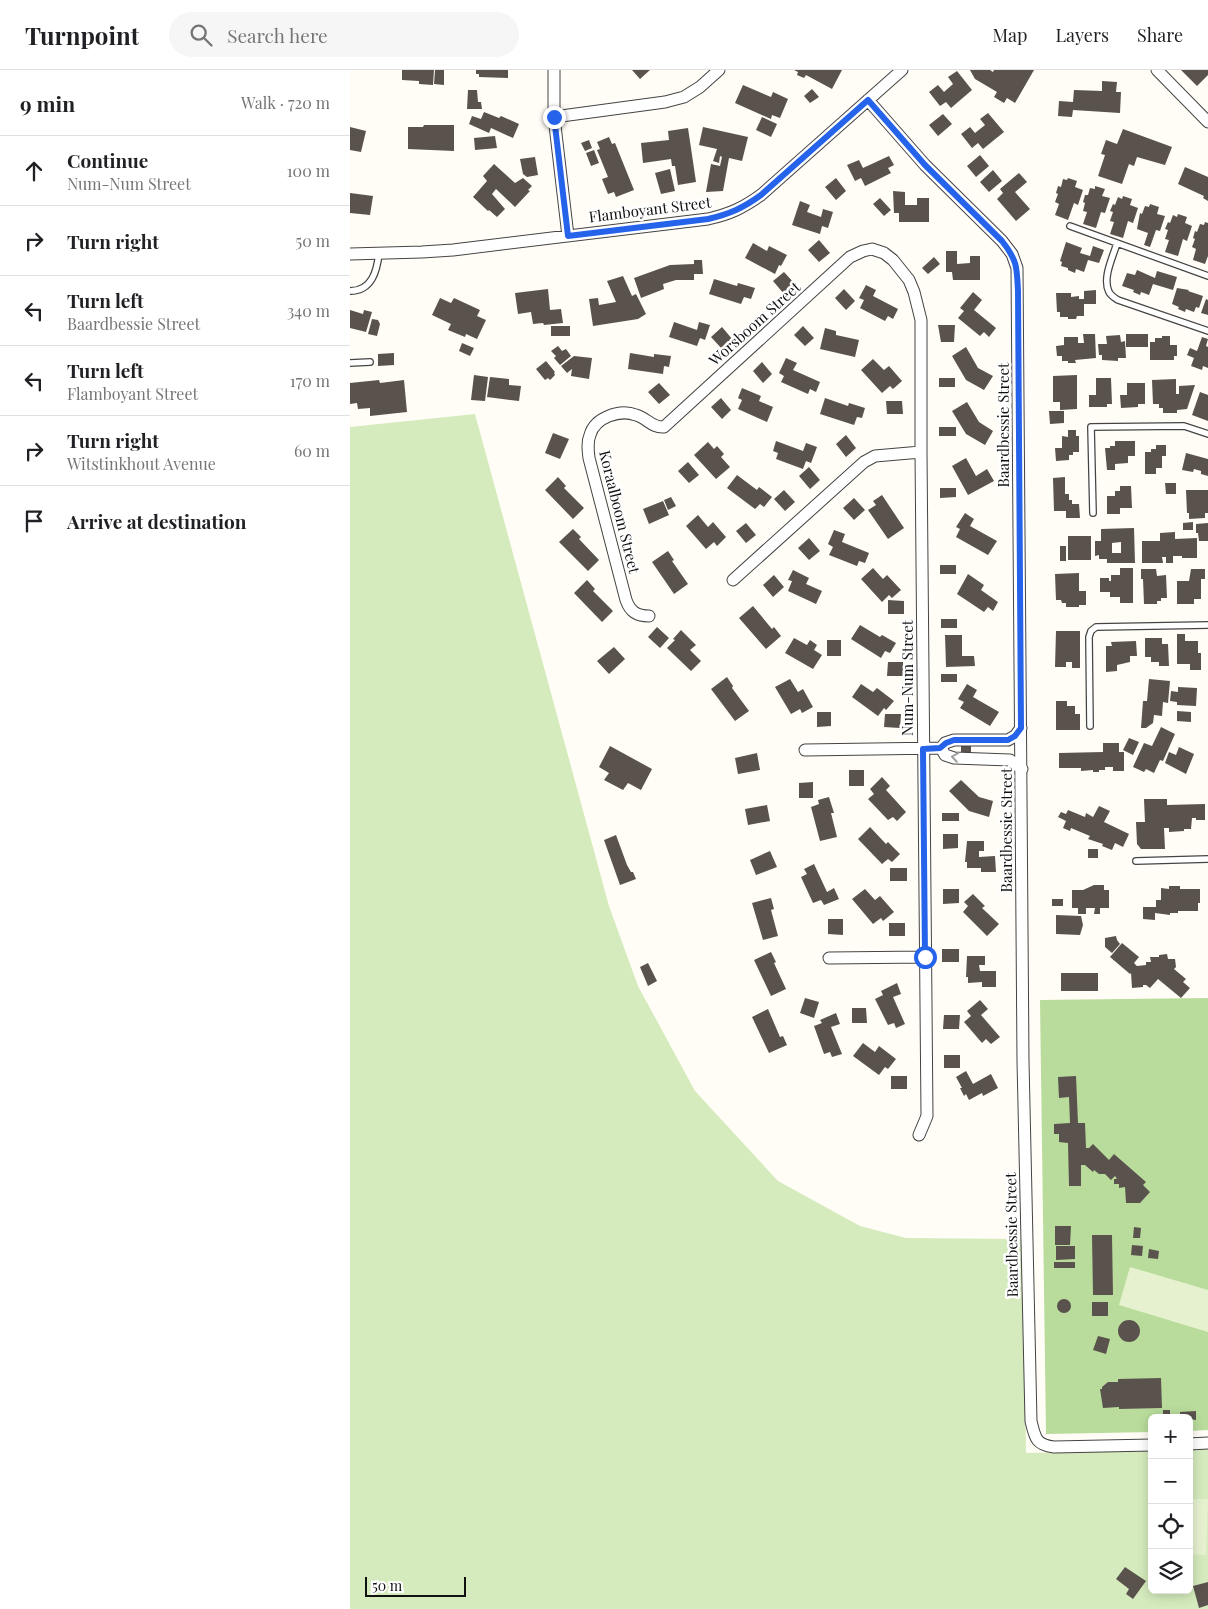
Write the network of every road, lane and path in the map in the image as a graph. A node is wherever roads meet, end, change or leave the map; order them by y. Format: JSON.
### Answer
{"nodes":[{"id":1,"x":554,"y":70,"type":"edge"},
{"id":2,"x":719,"y":70,"type":"edge"},
{"id":3,"x":902,"y":70,"type":"edge"},
{"id":4,"x":1157,"y":70,"type":"edge"},
{"id":5,"x":868,"y":100,"type":"junction"},
{"id":6,"x":554,"y":117,"type":"junction"},
{"id":7,"x":1208,"y":122,"type":"edge"},
{"id":8,"x":1070,"y":226,"type":"dead end"},
{"id":9,"x":568,"y":236,"type":"junction"},
{"id":10,"x":1117,"y":244,"type":"junction"},
{"id":11,"x":863,"y":251,"type":"joint"},
{"id":12,"x":379,"y":253,"type":"junction"},
{"id":13,"x":350,"y":254,"type":"edge"},
{"id":14,"x":1208,"y":276,"type":"edge"},
{"id":15,"x":350,"y":291,"type":"edge"},
{"id":16,"x":1208,"y":331,"type":"edge"},
{"id":17,"x":370,"y":362,"type":"dead end"},
{"id":18,"x":350,"y":363,"type":"edge"},
{"id":19,"x":670,"y":422,"type":"joint"},
{"id":20,"x":1208,"y":434,"type":"edge"},
{"id":21,"x":921,"y":452,"type":"junction"},
{"id":22,"x":1093,"y":513,"type":"dead end"},
{"id":23,"x":733,"y":580,"type":"dead end"},
{"id":24,"x":649,"y":616,"type":"dead end"},
{"id":25,"x":1208,"y":625,"type":"edge"},
{"id":26,"x":1090,"y":726,"type":"dead end"},
{"id":27,"x":1021,"y":728,"type":"junction"},
{"id":28,"x":940,"y":748,"type":"junction"},
{"id":29,"x":923,"y":749,"type":"junction"},
{"id":30,"x":805,"y":750,"type":"dead end"},
{"id":31,"x":1022,"y":769,"type":"junction"},
{"id":32,"x":1208,"y":859,"type":"edge"},
{"id":33,"x":1136,"y":860,"type":"dead end"},
{"id":34,"x":925,"y":957,"type":"junction"},
{"id":35,"x":829,"y":958,"type":"dead end"},
{"id":36,"x":919,"y":1135,"type":"dead end"},
{"id":37,"x":1208,"y":1443,"type":"edge"},
{"id":38,"x":1193,"y":1444,"type":"edge"},
{"id":39,"x":1148,"y":1445,"type":"edge"}],
"edges":[{"from":1,"to":6,"type":"street"},
{"from":2,"to":6,"type":"street"},
{"from":3,"to":5,"type":"street","name":"Flamboyant Street"},
{"from":4,"to":7,"type":"street"},
{"from":5,"to":9,"type":"street","name":"Flamboyant Street"},
{"from":5,"to":27,"type":"street","name":"Baardbessie Street"},
{"from":6,"to":9,"type":"street"},
{"from":8,"to":10,"type":"lane"},
{"from":9,"to":12,"type":"street","name":"Flamboyant Street"},
{"from":10,"to":14,"type":"lane"},
{"from":10,"to":16,"type":"lane"},
{"from":11,"to":19,"type":"street","name":"Worsboom Street"},
{"from":11,"to":21,"type":"street","name":"Num-Num Street"},
{"from":12,"to":13,"type":"street","name":"Flamboyant Street"},
{"from":12,"to":15,"type":"lane"},
{"from":17,"to":18,"type":"lane"},
{"from":19,"to":24,"type":"street","name":"Koraalboom Street"},
{"from":20,"to":22,"type":"lane"},
{"from":21,"to":23,"type":"street"},
{"from":21,"to":29,"type":"street","name":"Num-Num Street"},
{"from":25,"to":26,"type":"lane"},
{"from":27,"to":28,"type":"street"},
{"from":27,"to":31,"type":"street","name":"Baardbessie Street"},
{"from":28,"to":29,"type":"street"},
{"from":31,"to":28,"type":"street","one_way":true},
{"from":29,"to":30,"type":"street"},
{"from":29,"to":34,"type":"street","name":"Num-Num Street"},
{"from":31,"to":39,"type":"street","name":"Baardbessie Street"},
{"from":32,"to":33,"type":"lane"},
{"from":34,"to":35,"type":"street"},
{"from":34,"to":36,"type":"street","name":"Num-Num Street"},
{"from":37,"to":38,"type":"street"}]}
